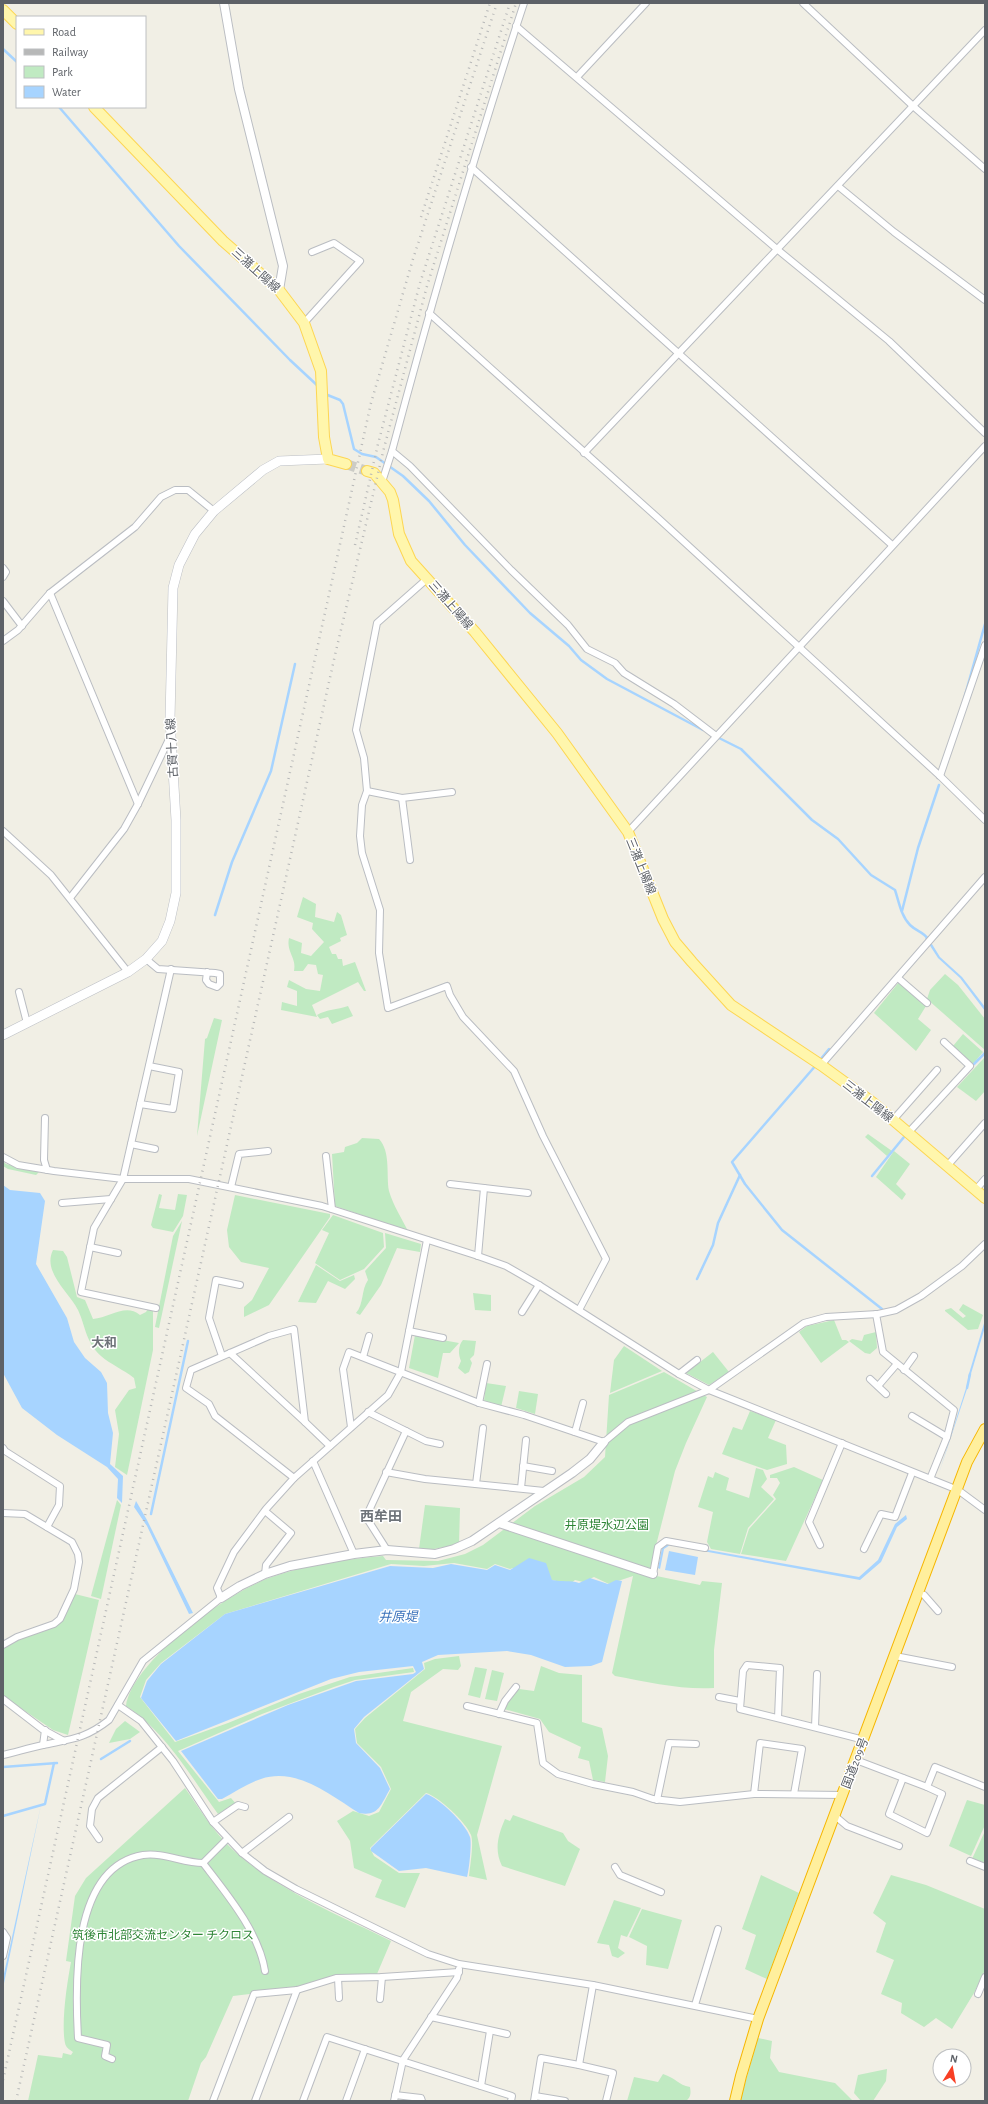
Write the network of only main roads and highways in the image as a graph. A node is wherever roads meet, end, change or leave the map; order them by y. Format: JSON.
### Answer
{"nodes":[{"id":1,"x":3,"y":10,"type":"edge"},
{"id":2,"x":16,"y":23,"type":"edge"},
{"id":3,"x":95,"y":108,"type":"edge"},
{"id":4,"x":328,"y":459,"type":"junction"},
{"id":5,"x":346,"y":464,"type":"tunnel mouth"},
{"id":6,"x":367,"y":471,"type":"tunnel mouth"},
{"id":7,"x":3,"y":1034,"type":"edge"},
{"id":8,"x":985,"y":1198,"type":"edge"},
{"id":9,"x":985,"y":1429,"type":"edge"},
{"id":10,"x":735,"y":2101,"type":"edge"}],
"edges":[{"from":1,"to":2,"type":"main road"},
{"from":3,"to":4,"type":"main road","name":"三潴上陽線"},
{"from":4,"to":5,"type":"main road"},
{"from":4,"to":7,"type":"main road","name":"古賀十八線"},
{"from":6,"to":8,"type":"main road","name":"三潴上陽線"},
{"from":9,"to":10,"type":"highway","name":"国道209号"}]}
